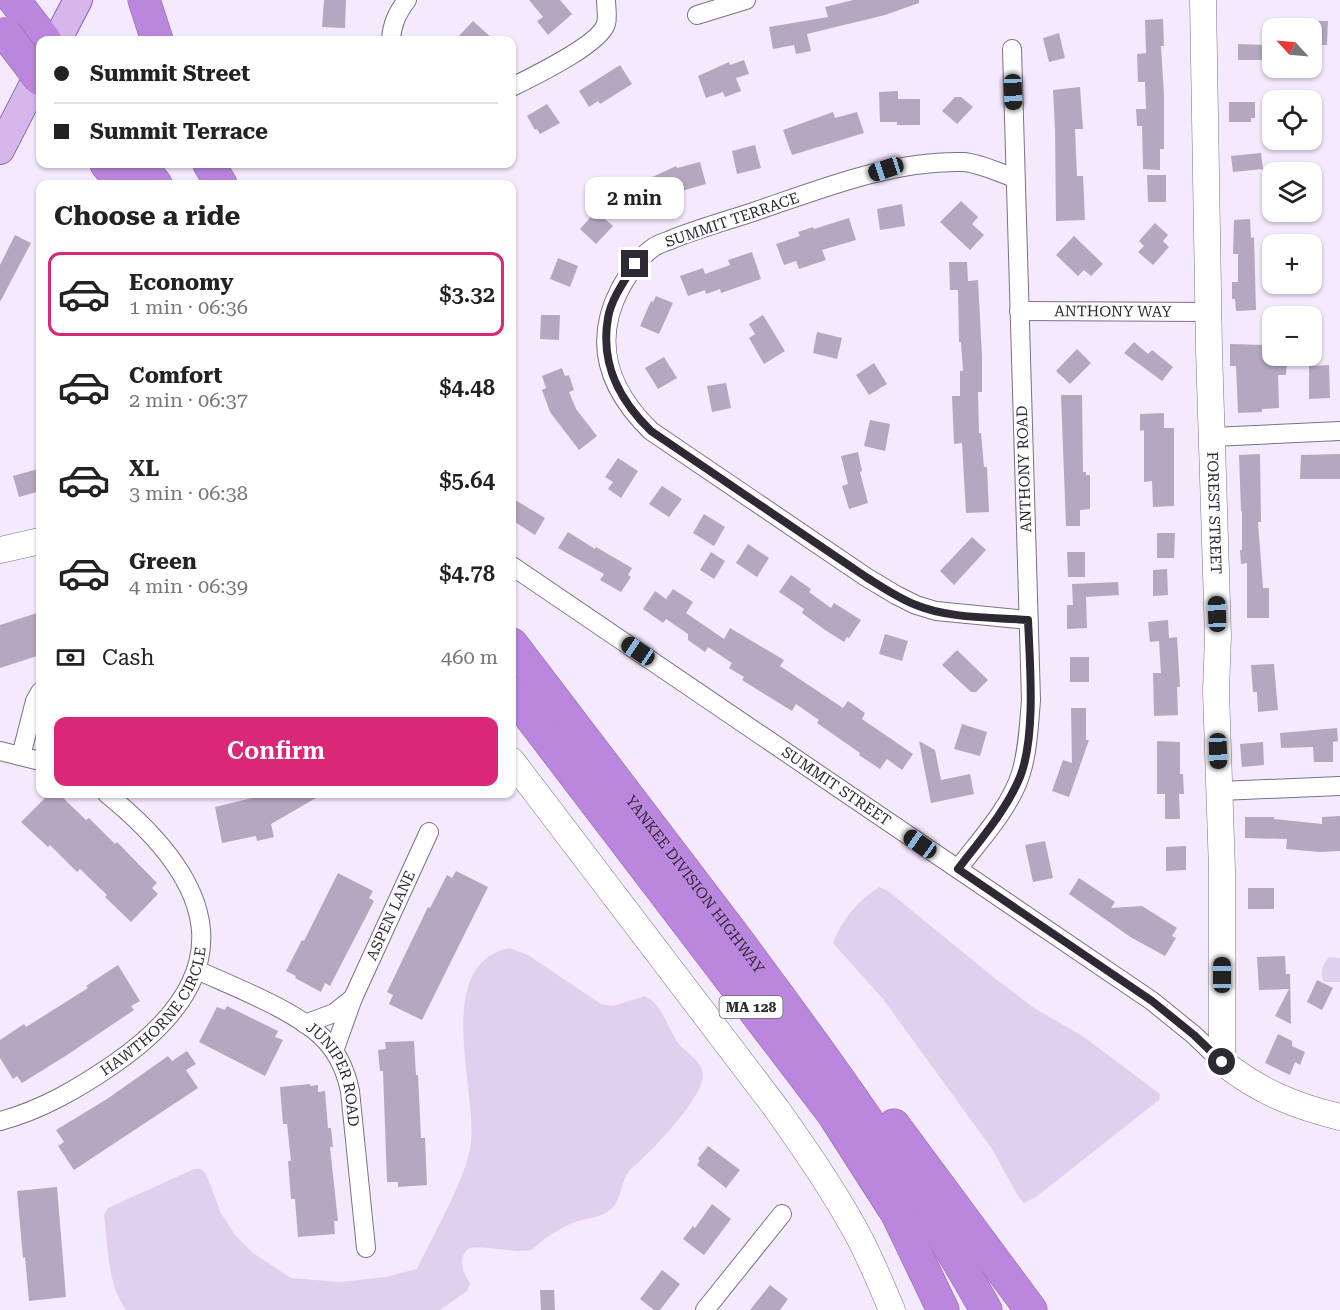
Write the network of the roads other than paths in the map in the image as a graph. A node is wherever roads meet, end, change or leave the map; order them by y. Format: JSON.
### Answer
{"nodes":[{"id":1,"x":78,"y":0,"type":"edge"},
{"id":2,"x":144,"y":0,"type":"edge"},
{"id":3,"x":407,"y":0,"type":"edge"},
{"id":4,"x":606,"y":0,"type":"edge"},
{"id":5,"x":746,"y":0,"type":"edge"},
{"id":6,"x":1203,"y":0,"type":"edge"},
{"id":7,"x":697,"y":15,"type":"dead end"},
{"id":8,"x":8,"y":19,"type":"edge"},
{"id":9,"x":38,"y":36,"type":"edge"},
{"id":10,"x":59,"y":36,"type":"edge"},
{"id":11,"x":156,"y":36,"type":"edge"},
{"id":12,"x":392,"y":36,"type":"edge"},
{"id":13,"x":1012,"y":49,"type":"dead end"},
{"id":14,"x":36,"y":72,"type":"edge"},
{"id":15,"x":36,"y":80,"type":"edge"},
{"id":16,"x":516,"y":85,"type":"edge"},
{"id":17,"x":0,"y":150,"type":"edge"},
{"id":18,"x":109,"y":168,"type":"edge"},
{"id":19,"x":143,"y":168,"type":"edge"},
{"id":20,"x":1015,"y":178,"type":"junction"},
{"id":21,"x":119,"y":180,"type":"edge"},
{"id":22,"x":153,"y":180,"type":"edge"},
{"id":23,"x":1019,"y":311,"type":"junction"},
{"id":24,"x":1209,"y":312,"type":"junction"},
{"id":25,"x":1340,"y":431,"type":"edge"},
{"id":26,"x":1212,"y":437,"type":"junction"},
{"id":27,"x":36,"y":542,"type":"edge"},
{"id":28,"x":0,"y":550,"type":"edge"},
{"id":29,"x":516,"y":569,"type":"edge"},
{"id":30,"x":1028,"y":620,"type":"junction"},
{"id":31,"x":516,"y":640,"type":"edge"},
{"id":32,"x":516,"y":649,"type":"edge"},
{"id":33,"x":516,"y":698,"type":"edge"},
{"id":34,"x":36,"y":702,"type":"edge"},
{"id":35,"x":566,"y":715,"type":"junction"},
{"id":36,"x":0,"y":751,"type":"edge"},
{"id":37,"x":21,"y":756,"type":"junction"},
{"id":38,"x":36,"y":760,"type":"edge"},
{"id":39,"x":516,"y":766,"type":"edge"},
{"id":40,"x":1340,"y":786,"type":"edge"},
{"id":41,"x":1220,"y":791,"type":"junction"},
{"id":42,"x":111,"y":798,"type":"edge"},
{"id":43,"x":429,"y":832,"type":"dead end"},
{"id":44,"x":958,"y":869,"type":"junction"},
{"id":45,"x":736,"y":939,"type":"junction"},
{"id":46,"x":197,"y":970,"type":"junction"},
{"id":47,"x":353,"y":998,"type":"junction"},
{"id":48,"x":305,"y":1024,"type":"junction"},
{"id":49,"x":334,"y":1051,"type":"junction"},
{"id":50,"x":1222,"y":1062,"type":"junction"},
{"id":51,"x":1340,"y":1117,"type":"edge"},
{"id":52,"x":0,"y":1120,"type":"edge"},
{"id":53,"x":782,"y":1214,"type":"dead end"},
{"id":54,"x":366,"y":1248,"type":"dead end"},
{"id":55,"x":705,"y":1310,"type":"edge"},
{"id":56,"x":892,"y":1310,"type":"edge"},
{"id":57,"x":943,"y":1310,"type":"edge"},
{"id":58,"x":986,"y":1310,"type":"edge"},
{"id":59,"x":1032,"y":1310,"type":"edge"}],
"edges":[{"from":1,"to":10,"type":"main road"},
{"from":2,"to":11,"type":"highway"},
{"from":3,"to":12,"type":"street"},
{"from":4,"to":16,"type":"street"},
{"from":5,"to":7,"type":"street"},
{"from":6,"to":24,"type":"street","name":"FOREST STREET"},
{"from":8,"to":9,"type":"highway"},
{"from":8,"to":14,"type":"highway","bridge":true},
{"from":13,"to":20,"type":"street","name":"ANTHONY ROAD"},
{"from":15,"to":17,"type":"main road"},
{"from":18,"to":21,"type":"highway"},
{"from":19,"to":22,"type":"highway"},
{"from":20,"to":23,"type":"street","name":"ANTHONY ROAD"},
{"from":20,"to":30,"type":"street","name":"SUMMIT TERRACE"},
{"from":23,"to":24,"type":"street","name":"ANTHONY WAY"},
{"from":23,"to":30,"type":"street","name":"ANTHONY ROAD"},
{"from":24,"to":26,"type":"street","name":"FOREST STREET"},
{"from":25,"to":26,"type":"street"},
{"from":26,"to":41,"type":"street","name":"FOREST STREET"},
{"from":27,"to":28,"type":"street"},
{"from":29,"to":44,"type":"street","name":"SUMMIT STREET"},
{"from":30,"to":44,"type":"street","name":"ANTHONY ROAD"},
{"from":31,"to":35,"type":"highway"},
{"from":32,"to":35,"type":"highway","name":"YANKEE DIVISION HIGHWAY","number":"MA 128"},
{"from":33,"to":57,"type":"highway","name":"YANKEE DIVISION HIGHWAY","number":"MA 128"},
{"from":34,"to":37,"type":"street"},
{"from":35,"to":45,"type":"highway","name":"YANKEE DIVISION HIGHWAY","number":"MA 128"},
{"from":36,"to":37,"type":"street"},
{"from":37,"to":38,"type":"street"},
{"from":39,"to":56,"type":"street"},
{"from":40,"to":41,"type":"street"},
{"from":41,"to":50,"type":"street","name":"FOREST STREET"},
{"from":42,"to":46,"type":"street","name":"HAWTHORNE CIRCLE"},
{"from":43,"to":47,"type":"street","name":"ASPEN LANE"},
{"from":44,"to":50,"type":"street","name":"SUMMIT STREET"},
{"from":45,"to":58,"type":"highway","name":"YANKEE DIVISION HIGHWAY","number":"MA 128"},
{"from":45,"to":59,"type":"highway"},
{"from":46,"to":48,"type":"street","name":"JUNIPER ROAD"},
{"from":46,"to":52,"type":"street","name":"HAWTHORNE CIRCLE"},
{"from":47,"to":48,"type":"street","name":"ASPEN LANE"},
{"from":47,"to":49,"type":"street","name":"ASPEN LANE"},
{"from":48,"to":49,"type":"street","name":"JUNIPER ROAD"},
{"from":49,"to":54,"type":"street","name":"JUNIPER ROAD"},
{"from":50,"to":51,"type":"street","name":"SUMMIT STREET"},
{"from":53,"to":55,"type":"street"}]}
